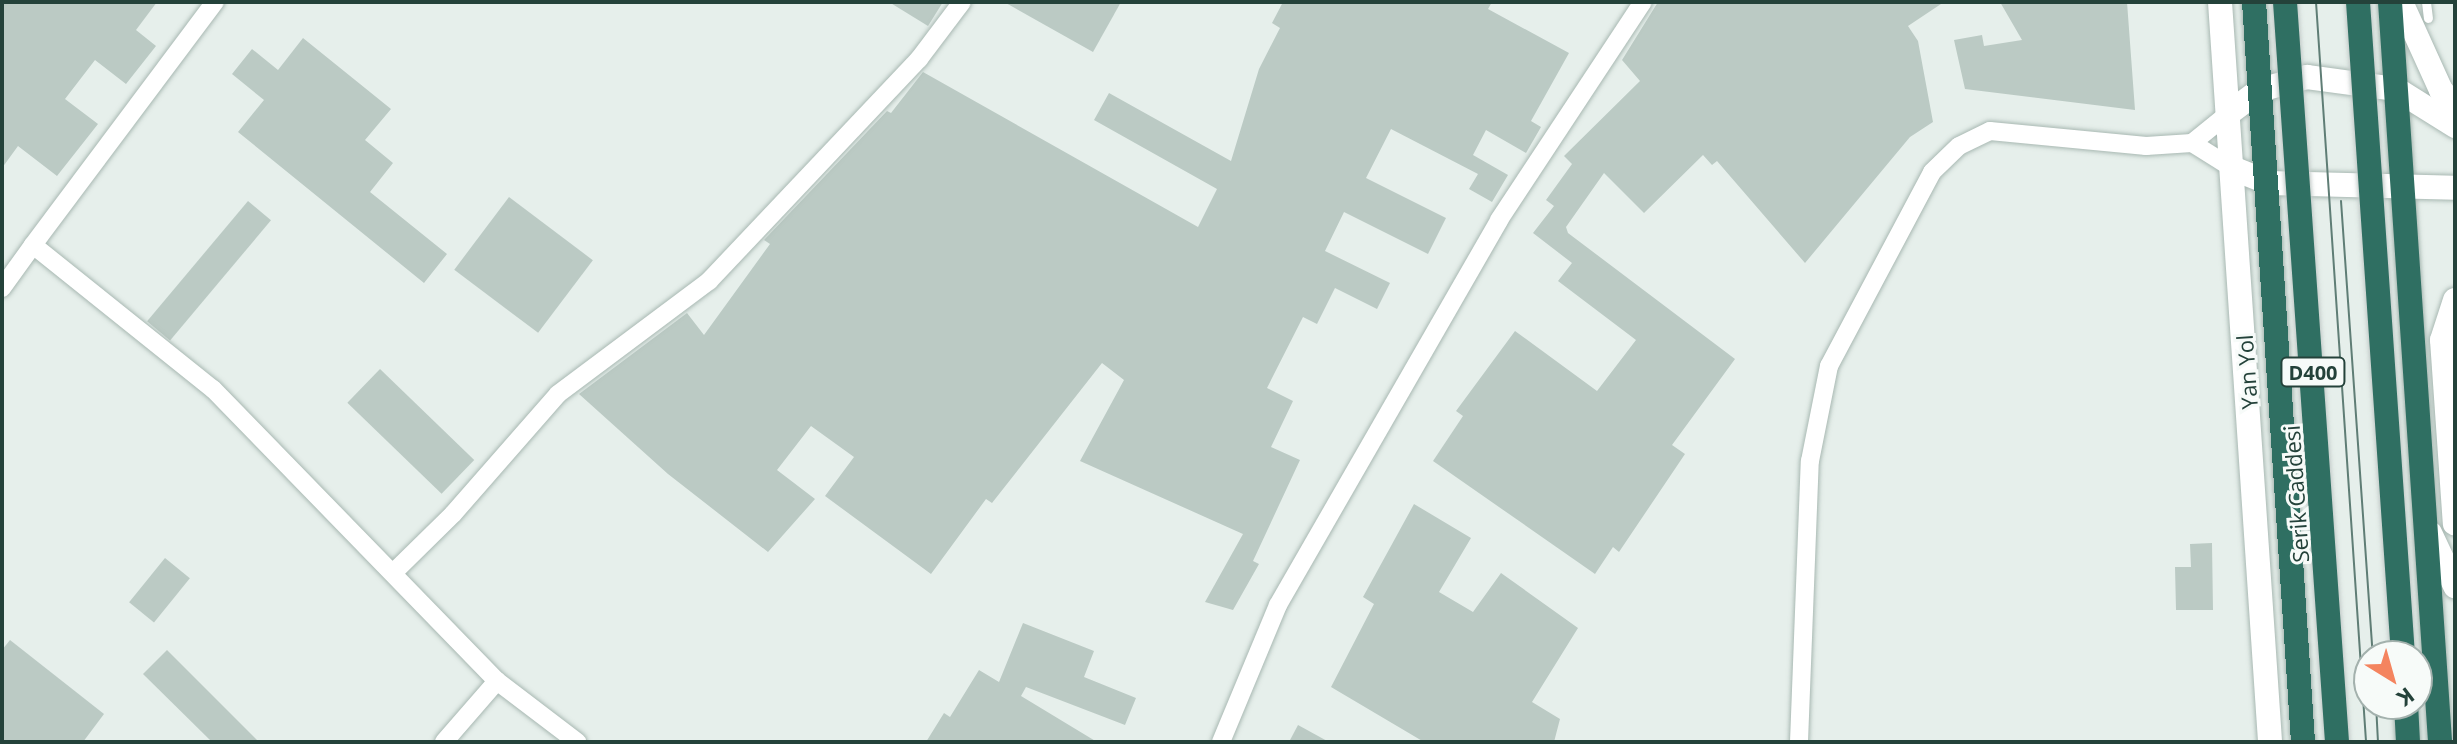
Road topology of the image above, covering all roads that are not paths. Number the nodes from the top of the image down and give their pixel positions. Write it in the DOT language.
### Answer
graph roads {
  1 [pos="215,2"];
  2 [pos="962,2"];
  3 [pos="2220,2"];
  4 [pos="2254,2"];
  5 [pos="2285,2"];
  6 [pos="2358,2"];
  7 [pos="2390,2"];
  8 [pos="2401,2"];
  9 [pos="2426,2"];
  10 [pos="1637,4"];
  11 [pos="2428,18"];
  12 [pos="2396,89"];
  13 [pos="2260,90"];
  14 [pos="2455,107"];
  15 [pos="2228,114"];
  16 [pos="2455,126"];
  17 [pos="2192,143"];
  18 [pos="2232,168"];
  19 [pos="2269,183"];
  20 [pos="2404,186"];
  21 [pos="2455,188"];
  22 [pos="33,245"];
  23 [pos="2,288"];
  24 [pos="2455,300"];
  25 [pos="2448,342"];
  26 [pos="2454,508"];
  27 [pos="2430,533"];
  28 [pos="393,573"];
  29 [pos="2455,586"];
  30 [pos="2402,640"];
  31 [pos="497,681"];
  32 [pos="2407,720"];
  33 [pos="444,742"];
  34 [pos="577,742"];
  35 [pos="1221,742"];
  36 [pos="1799,742"];
  37 [pos="2270,742"];
  38 [pos="2303,742"];
  39 [pos="2337,742"];
  40 [pos="2408,742"];
  41 [pos="2440,742"];
  1 -- 22 [label="street"];
  2 -- 28 [label="street"];
  3 -- 15 [label="street, Yan Yol"];
  4 -- 13 [label="highway"];
  5 -- 39 [label="highway, Serik Caddesi / D400, bridge"];
  6 -- 30 [label="highway, bridge"];
  7 -- 12 [label="highway"];
  8 -- 14 [label="street"];
  9 -- 11 [label="lane"];
  10 -- 35 [label="street"];
  12 -- 13 [label="street"];
  12 -- 16 [label="street"];
  12 -- 20 [label="highway"];
  13 -- 15 [label="street"];
  13 -- 19 [label="highway"];
  15 -- 17 [label="street"];
  15 -- 18 [label="street, Yan Yol"];
  17 -- 18 [label="street"];
  17 -- 36 [label="street"];
  18 -- 19 [label="street"];
  18 -- 37 [label="street, Yan Yol"];
  19 -- 20 [label="street"];
  19 -- 38 [label="highway"];
  20 -- 21 [label="street"];
  20 -- 27 [label="highway"];
  22 -- 23 [label="street"];
  22 -- 28 [label="street"];
  24 -- 25 [label="street"];
  25 -- 26 [label="street"];
  27 -- 29 [label="street"];
  27 -- 41 [label="highway"];
  28 -- 31 [label="street"];
  31 -- 33 [label="street"];
  31 -- 34 [label="street"];
  32 -- 40 [label="highway"];
}
